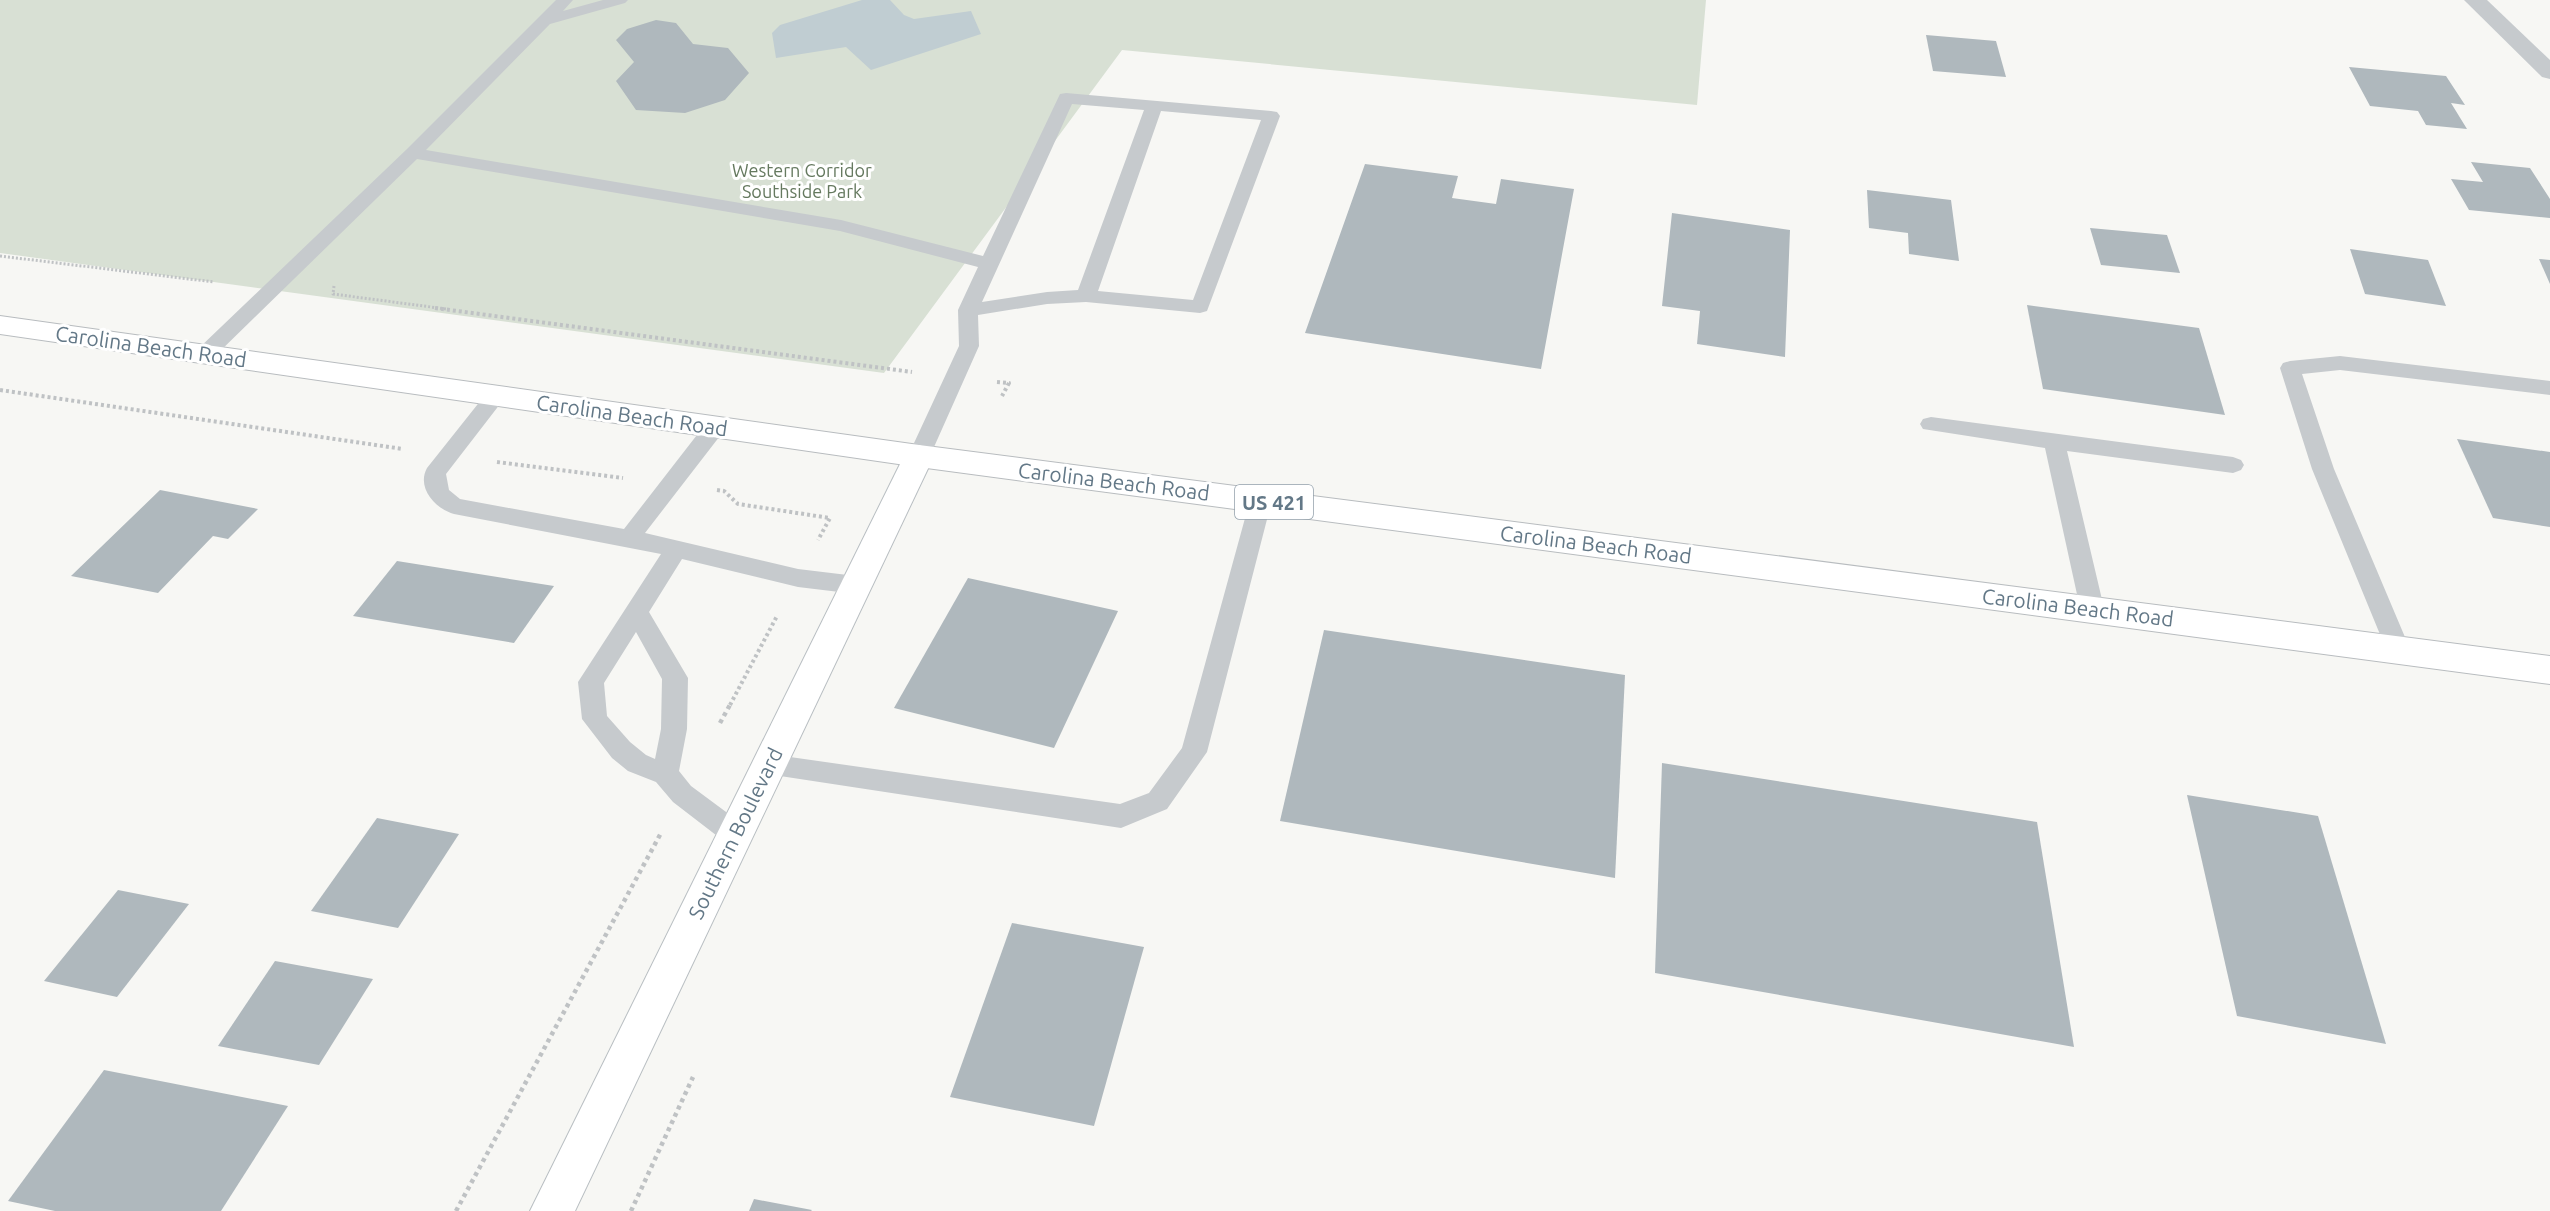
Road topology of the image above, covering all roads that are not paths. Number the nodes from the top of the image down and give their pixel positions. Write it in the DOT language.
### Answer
graph roads {
  1 [pos="565,0"];
  2 [pos="620,0"];
  3 [pos="2475,0"];
  4 [pos="544,20"];
  5 [pos="2550,72"];
  6 [pos="1154,106"];
  7 [pos="413,153"];
  8 [pos="990,264"];
  9 [pos="1086,296"];
  10 [pos="968,310"];
  11 [pos="0,325"];
  12 [pos="205,354"];
  13 [pos="2550,388"];
  14 [pos="496,395"];
  15 [pos="1931,424"];
  16 [pos="715,427"];
  17 [pos="2054,442"];
  18 [pos="919,456"];
  19 [pos="2234,465"];
  20 [pos="1261,500"];
  21 [pos="629,538"];
  22 [pos="676,549"];
  23 [pos="856,585"];
  24 [pos="2092,608"];
  25 [pos="636,611"];
  26 [pos="2398,649"];
  27 [pos="2550,670"];
  28 [pos="769,765"];
  29 [pos="665,774"];
  30 [pos="735,834"];
  31 [pos="552,1211"];
  1 -- 4 [label="lane"];
  2 -- 4 [label="lane"];
  3 -- 5 [label="street"];
  4 -- 7 [label="lane"];
  6 -- 8 [label="lane"];
  6 -- 9 [label="lane"];
  6 -- 9 [label="lane"];
  7 -- 8 [label="lane"];
  7 -- 12 [label="lane"];
  8 -- 10 [label="lane"];
  9 -- 10 [label="lane"];
  10 -- 18 [label="lane"];
  11 -- 12 [label="main road, Carolina Beach Road / US 421"];
  12 -- 14 [label="main road, Carolina Beach Road / US 421"];
  13 -- 26 [label="lane"];
  14 -- 16 [label="main road, Carolina Beach Road / US 421"];
  14 -- 21 [label="lane"];
  15 -- 17 [label="lane"];
  16 -- 18 [label="main road, Carolina Beach Road / US 421"];
  16 -- 21 [label="lane"];
  17 -- 19 [label="lane"];
  17 -- 24 [label="lane"];
  18 -- 20 [label="main road, Carolina Beach Road / US 421"];
  18 -- 23 [label="main road, Southern Boulevard"];
  20 -- 24 [label="main road, Carolina Beach Road / US 421"];
  20 -- 28 [label="lane"];
  21 -- 22 [label="lane"];
  22 -- 23 [label="lane"];
  22 -- 25 [label="lane"];
  23 -- 28 [label="main road, Southern Boulevard"];
  24 -- 26 [label="main road, Carolina Beach Road / US 421"];
  25 -- 29 [label="lane"];
  25 -- 29 [label="lane"];
  26 -- 27 [label="main road, Carolina Beach Road / US 421"];
  28 -- 30 [label="main road, Southern Boulevard"];
  29 -- 30 [label="lane"];
  30 -- 31 [label="main road, Southern Boulevard"];
}
